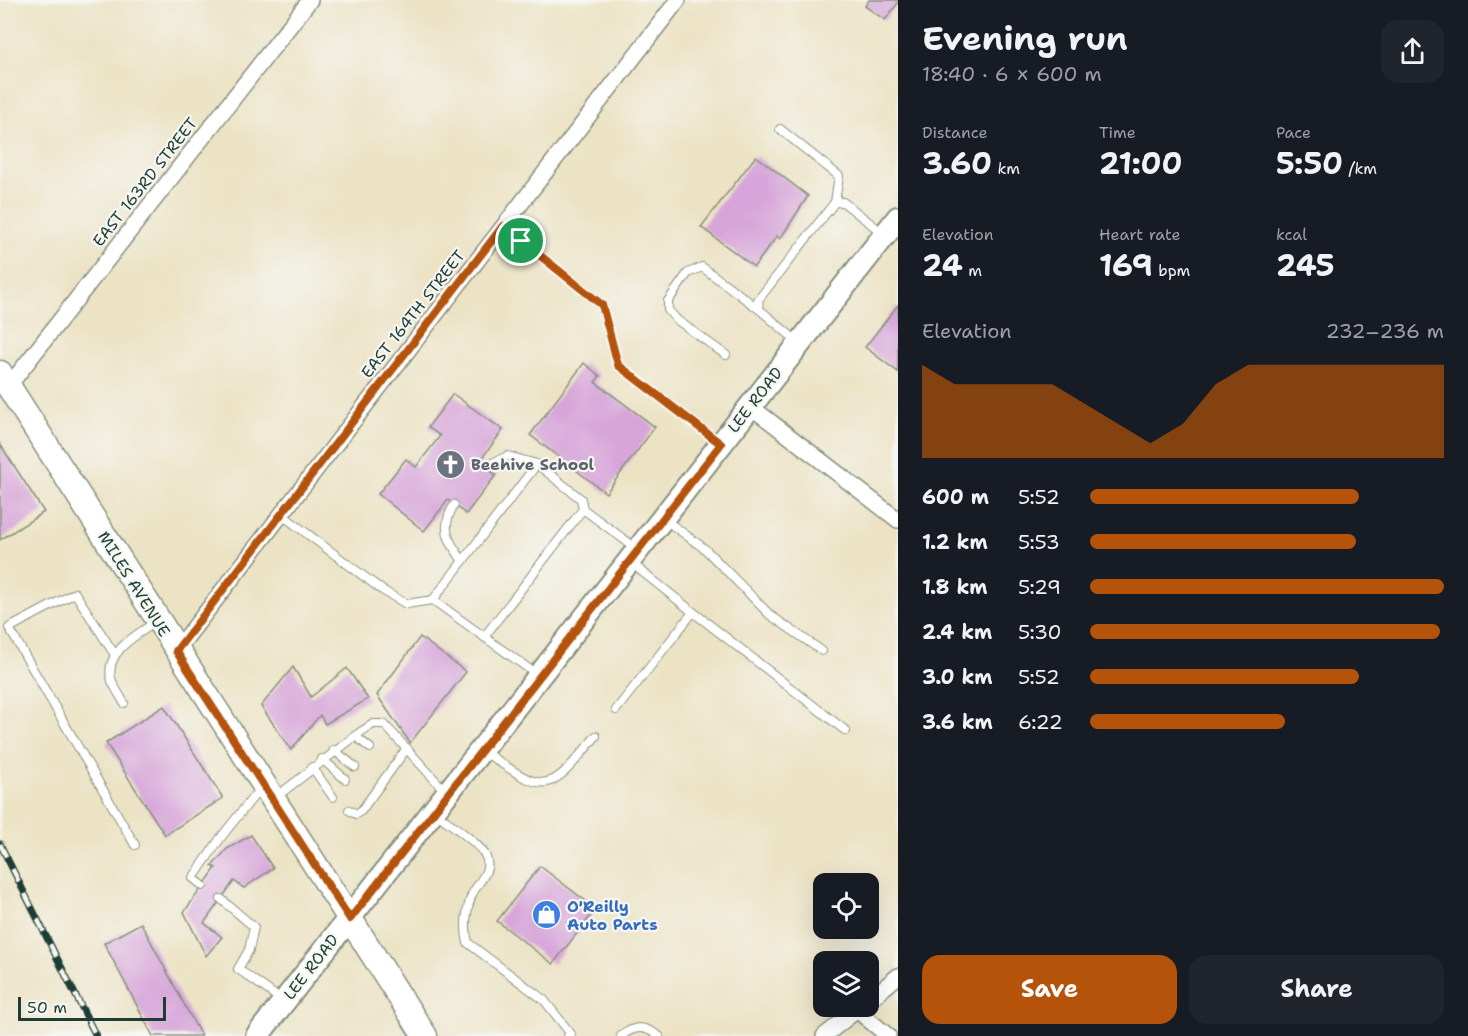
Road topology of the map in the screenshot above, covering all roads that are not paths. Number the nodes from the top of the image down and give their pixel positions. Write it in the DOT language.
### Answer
graph roads {
  1 [pos="310,0"];
  2 [pos="678,0"];
  3 [pos="780,129"];
  4 [pos="835,202"];
  5 [pos="503,226"];
  6 [pos="892,226"];
  7 [pos="759,309"];
  8 [pos="800,344"];
  9 [pos="726,355"];
  10 [pos="4,380"];
  11 [pos="750,406"];
  12 [pos="721,444"];
  13 [pos="537,464"];
  14 [pos="485,466"];
  15 [pos="454,505"];
  16 [pos="583,509"];
  17 [pos="281,514"];
  18 [pos="663,518"];
  19 [pos="898,520"];
  20 [pos="634,555"];
  21 [pos="463,561"];
  22 [pos="433,600"];
  23 [pos="693,612"];
  24 [pos="158,622"];
  25 [pos="484,637"];
  26 [pos="176,651"];
  27 [pos="822,651"];
  28 [pos="115,655"];
  29 [pos="539,677"];
  30 [pos="124,703"];
  31 [pos="616,710"];
  32 [pos="846,731"];
  33 [pos="355,736"];
  34 [pos="596,736"];
  35 [pos="370,748"];
  36 [pos="407,748"];
  37 [pos="334,750"];
  38 [pos="482,750"];
  39 [pos="322,759"];
  40 [pos="312,767"];
  41 [pos="355,767"];
  42 [pos="345,779"];
  43 [pos="268,792"];
  44 [pos="333,797"];
  45 [pos="441,802"];
  46 [pos="350,810"];
  47 [pos="135,845"];
  48 [pos="203,885"];
  49 [pos="221,899"];
  50 [pos="350,919"];
  51 [pos="898,976"];
  52 [pos="879,992"];
  53 [pos="284,1002"];
  54 [pos="848,1017"];
  55 [pos="872,1017"];
  56 [pos="568,1034"];
  57 [pos="257,1036"];
  58 [pos="425,1036"];
  59 [pos="579,1036"];
  60 [pos="621,1036"];
  61 [pos="659,1036"];
  62 [pos="824,1036"];
  63 [pos="888,1036"];
  1 -- 10 [label="street, EAST 163RD STREET"];
  2 -- 5 [label="street, EAST 164TH STREET"];
  3 -- 4 [label="lane"];
  4 -- 6 [label="lane"];
  4 -- 7 [label="lane"];
  5 -- 12 [label="lane"];
  5 -- 17 [label="street, EAST 164TH STREET"];
  6 -- 8 [label="main road, LEE ROAD"];
  7 -- 8 [label="lane"];
  7 -- 9 [label="lane"];
  8 -- 11 [label="main road, LEE ROAD"];
  10 -- 24 [label="main road, MILES AVENUE"];
  11 -- 12 [label="main road, LEE ROAD"];
  11 -- 19 [label="street"];
  12 -- 18 [label="main road, LEE ROAD"];
  13 -- 14 [label="lane"];
  13 -- 16 [label="lane"];
  13 -- 21 [label="lane"];
  15 -- 21 [label="lane"];
  16 -- 20 [label="lane"];
  16 -- 25 [label="lane"];
  17 -- 22 [label="lane"];
  17 -- 26 [label="street, EAST 164TH STREET"];
  18 -- 20 [label="main road, LEE ROAD"];
  18 -- 27 [label="lane"];
  20 -- 23 [label="lane"];
  20 -- 29 [label="main road, LEE ROAD"];
  21 -- 22 [label="lane"];
  22 -- 25 [label="lane"];
  23 -- 31 [label="lane"];
  23 -- 32 [label="lane"];
  24 -- 26 [label="main road, MILES AVENUE"];
  24 -- 28 [label="lane"];
  25 -- 29 [label="lane"];
  26 -- 43 [label="main road, MILES AVENUE"];
  28 -- 30 [label="lane"];
  28 -- 47 [label="lane"];
  29 -- 38 [label="main road, LEE ROAD"];
  33 -- 35 [label="lane"];
  33 -- 36 [label="lane"];
  33 -- 37 [label="lane"];
  34 -- 38 [label="lane"];
  36 -- 45 [label="lane"];
  36 -- 46 [label="lane"];
  37 -- 39 [label="lane"];
  37 -- 41 [label="lane"];
  38 -- 45 [label="main road, LEE ROAD"];
  39 -- 40 [label="lane"];
  39 -- 42 [label="lane"];
  40 -- 43 [label="lane"];
  40 -- 44 [label="lane"];
  43 -- 48 [label="lane"];
  43 -- 50 [label="main road, MILES AVENUE"];
  45 -- 50 [label="main road, LEE ROAD"];
  45 -- 56 [label="lane"];
  49 -- 53 [label="lane"];
  50 -- 53 [label="main road, LEE ROAD"];
  50 -- 58 [label="main road, MILES AVENUE"];
  51 -- 52 [label="street"];
  53 -- 57 [label="main road, LEE ROAD"];
  54 -- 62 [label="street"];
  55 -- 63 [label="street"];
  56 -- 59 [label="lane"];
  60 -- 61 [label="lane"];
}
